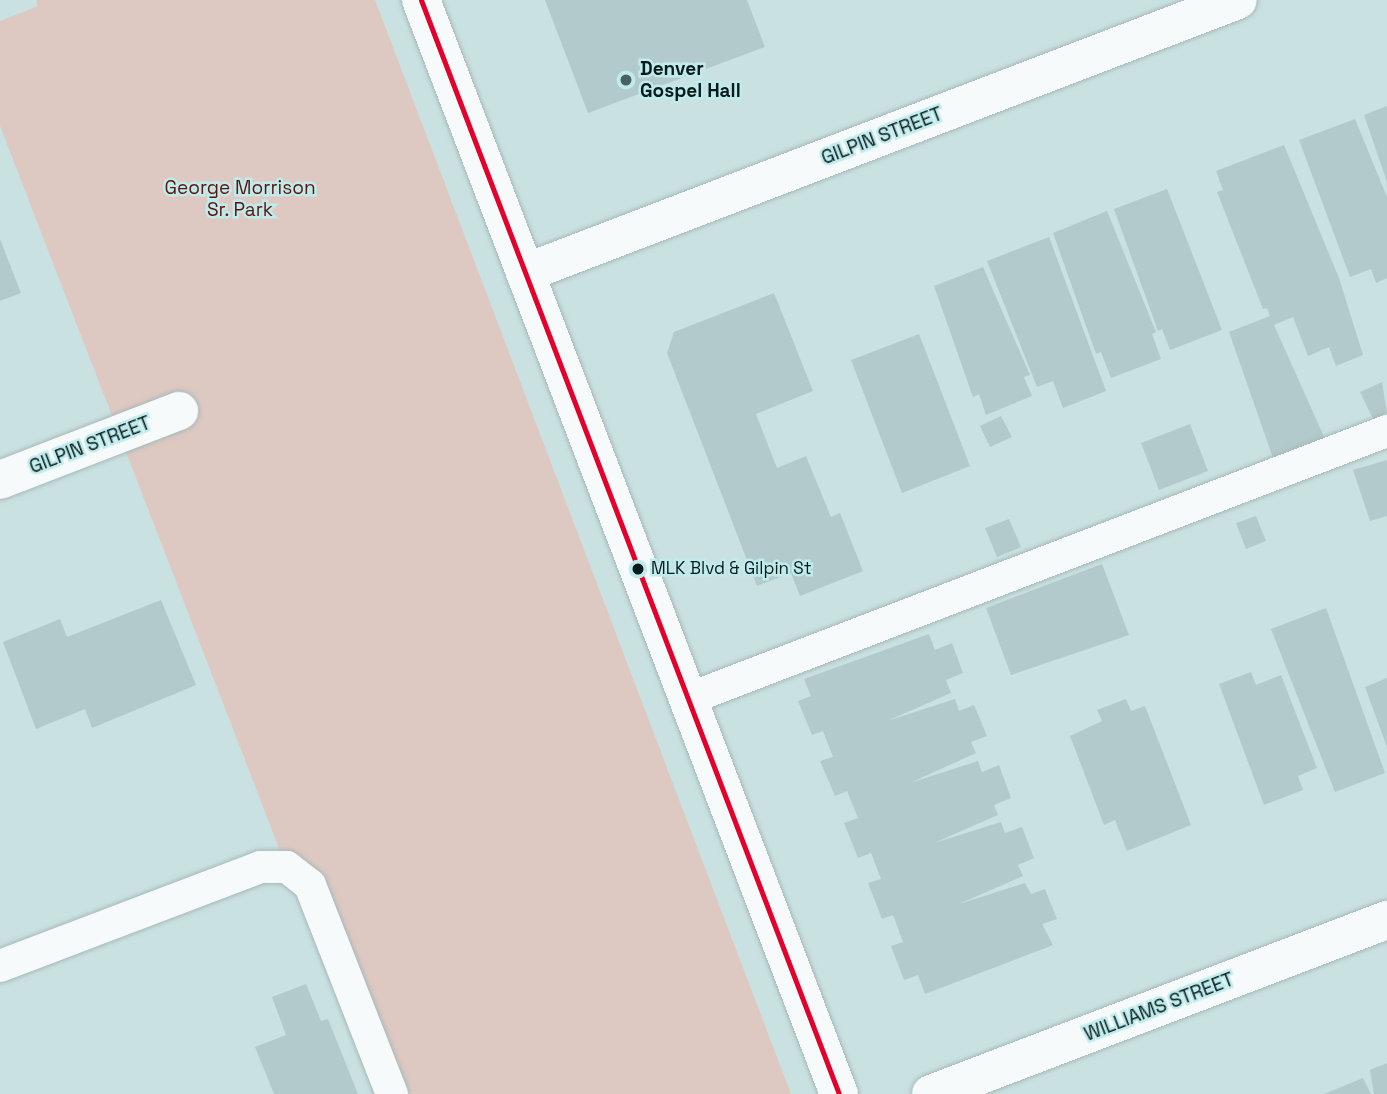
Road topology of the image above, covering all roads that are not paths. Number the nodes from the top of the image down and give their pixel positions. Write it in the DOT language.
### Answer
graph roads {
  1 [pos="421,0"];
  2 [pos="1238,0"];
  3 [pos="525,273"];
  4 [pos="179,411"];
  5 [pos="1387,431"];
  6 [pos="0,480"];
  7 [pos="688,699"];
  8 [pos="1387,920"];
  9 [pos="0,966"];
  10 [pos="393,1094"];
  11 [pos="839,1094"];
  12 [pos="931,1094"];
  1 -- 3 [label="street"];
  2 -- 3 [label="street, GILPIN STREET"];
  3 -- 7 [label="street"];
  4 -- 6 [label="street, GILPIN STREET"];
  5 -- 7 [label="lane"];
  7 -- 11 [label="street"];
  8 -- 12 [label="street, WILLIAMS STREET"];
  9 -- 10 [label="lane"];
}
